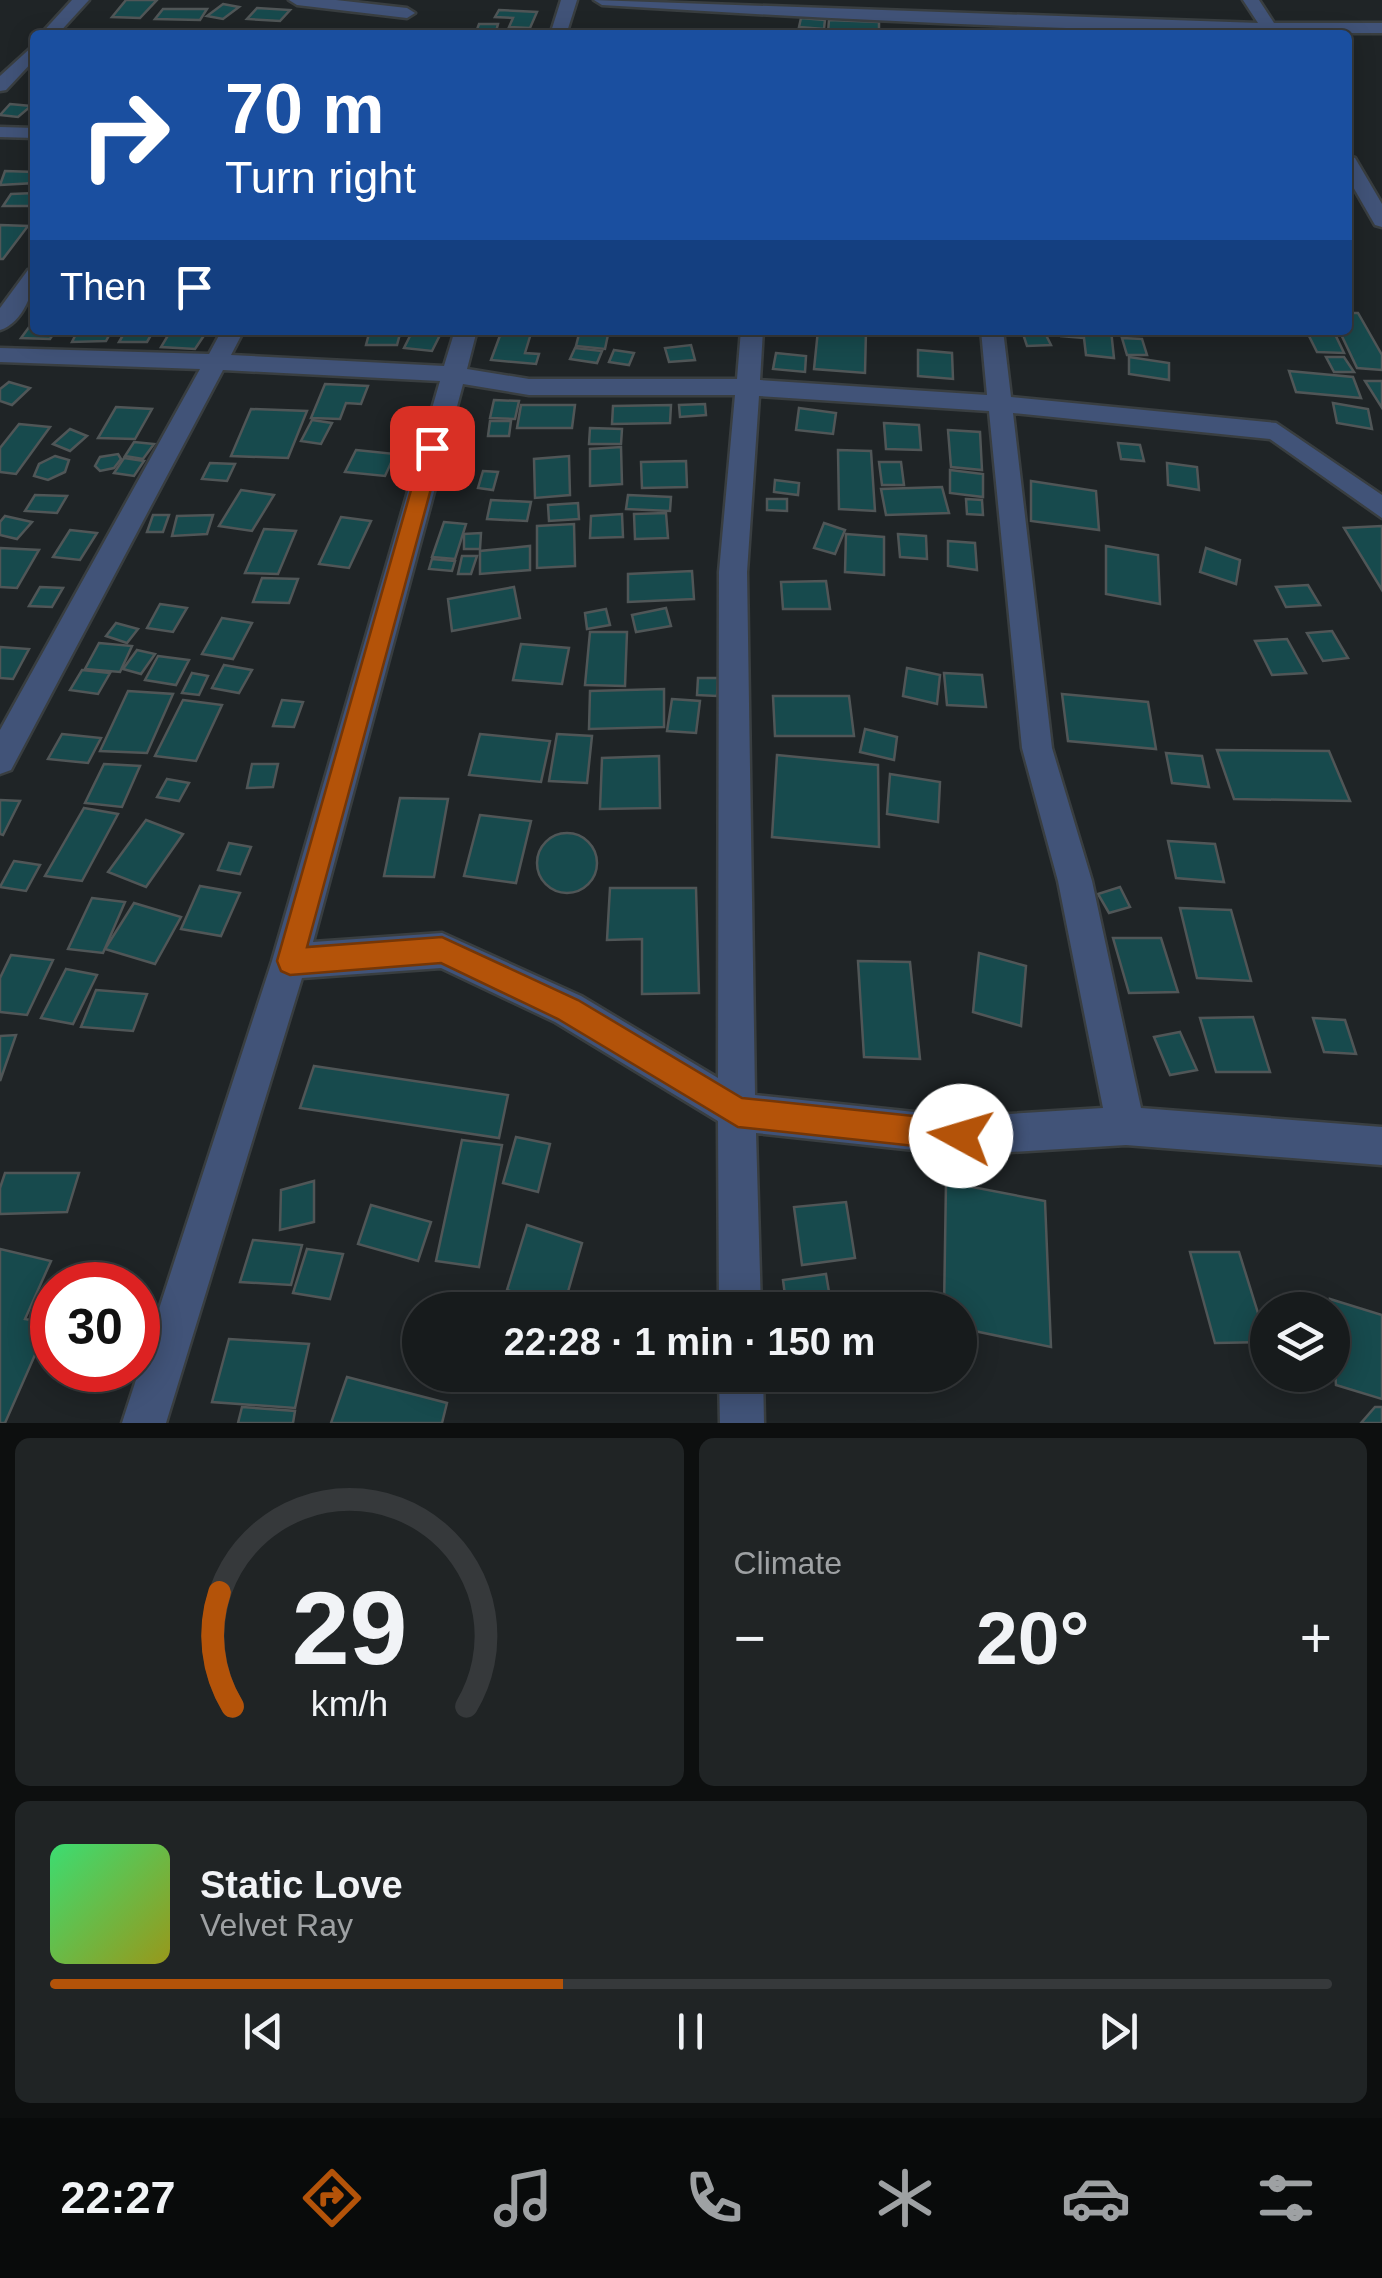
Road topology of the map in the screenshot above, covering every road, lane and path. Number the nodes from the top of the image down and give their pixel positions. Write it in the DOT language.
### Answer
graph roads {
  1 [pos="81,0"];
  2 [pos="297,0"];
  3 [pos="568,0"];
  4 [pos="602,0"];
  5 [pos="1251,0"];
  6 [pos="409,7"];
  7 [pos="775,11"];
  8 [pos="945,26"];
  9 [pos="1382,28"];
  10 [pos="53,30"];
  11 [pos="559,30"];
  12 [pos="1163,30"];
  13 [pos="1271,30"];
  14 [pos="1327,30"];
  15 [pos="30,53"];
  16 [pos="0,86"];
  17 [pos="0,132"];
  18 [pos="30,133"];
  19 [pos="1364,189"];
  20 [pos="1382,221"];
  21 [pos="30,283"];
  22 [pos="0,324"];
  23 [pos="230,335"];
  24 [pos="465,335"];
  25 [pos="752,335"];
  26 [pos="993,335"];
  27 [pos="0,356"];
  28 [pos="216,361"];
  29 [pos="453,374"];
  30 [pos="748,387"];
  31 [pos="1001,404"];
  32 [pos="1382,508"];
  33 [pos="0,760"];
  34 [pos="290,961"];
  35 [pos="738,1112"];
  36 [pos="1126,1126"];
  37 [pos="1382,1146"];
  38 [pos="740,1292"];
  39 [pos="741,1392"];
  40 [pos="144,1423"];
  41 [pos="742,1423"];
  1 -- 10 [label="street"];
  2 -- 6 [label="street"];
  3 -- 11 [label="street"];
  4 -- 7 [label="street"];
  5 -- 13 [label="street"];
  7 -- 8 [label="street"];
  8 -- 12 [label="street"];
  9 -- 14 [label="street"];
  15 -- 16 [label="street"];
  17 -- 18 [label="street"];
  19 -- 20 [label="street"];
  21 -- 22 [label="street"];
  23 -- 28 [label="street"];
  24 -- 29 [label="street"];
  25 -- 30 [label="street"];
  26 -- 31 [label="street"];
  27 -- 28 [label="street"];
  28 -- 29 [label="street"];
  28 -- 33 [label="street"];
  29 -- 30 [label="street"];
  29 -- 34 [label="street"];
  30 -- 31 [label="street"];
  30 -- 35 [label="street"];
  31 -- 32 [label="street"];
  31 -- 36 [label="street"];
  34 -- 35 [label="street"];
  34 -- 40 [label="street"];
  35 -- 36 [label="street"];
  35 -- 38 [label="street"];
  36 -- 37 [label="street"];
  39 -- 41 [label="street"];
}
